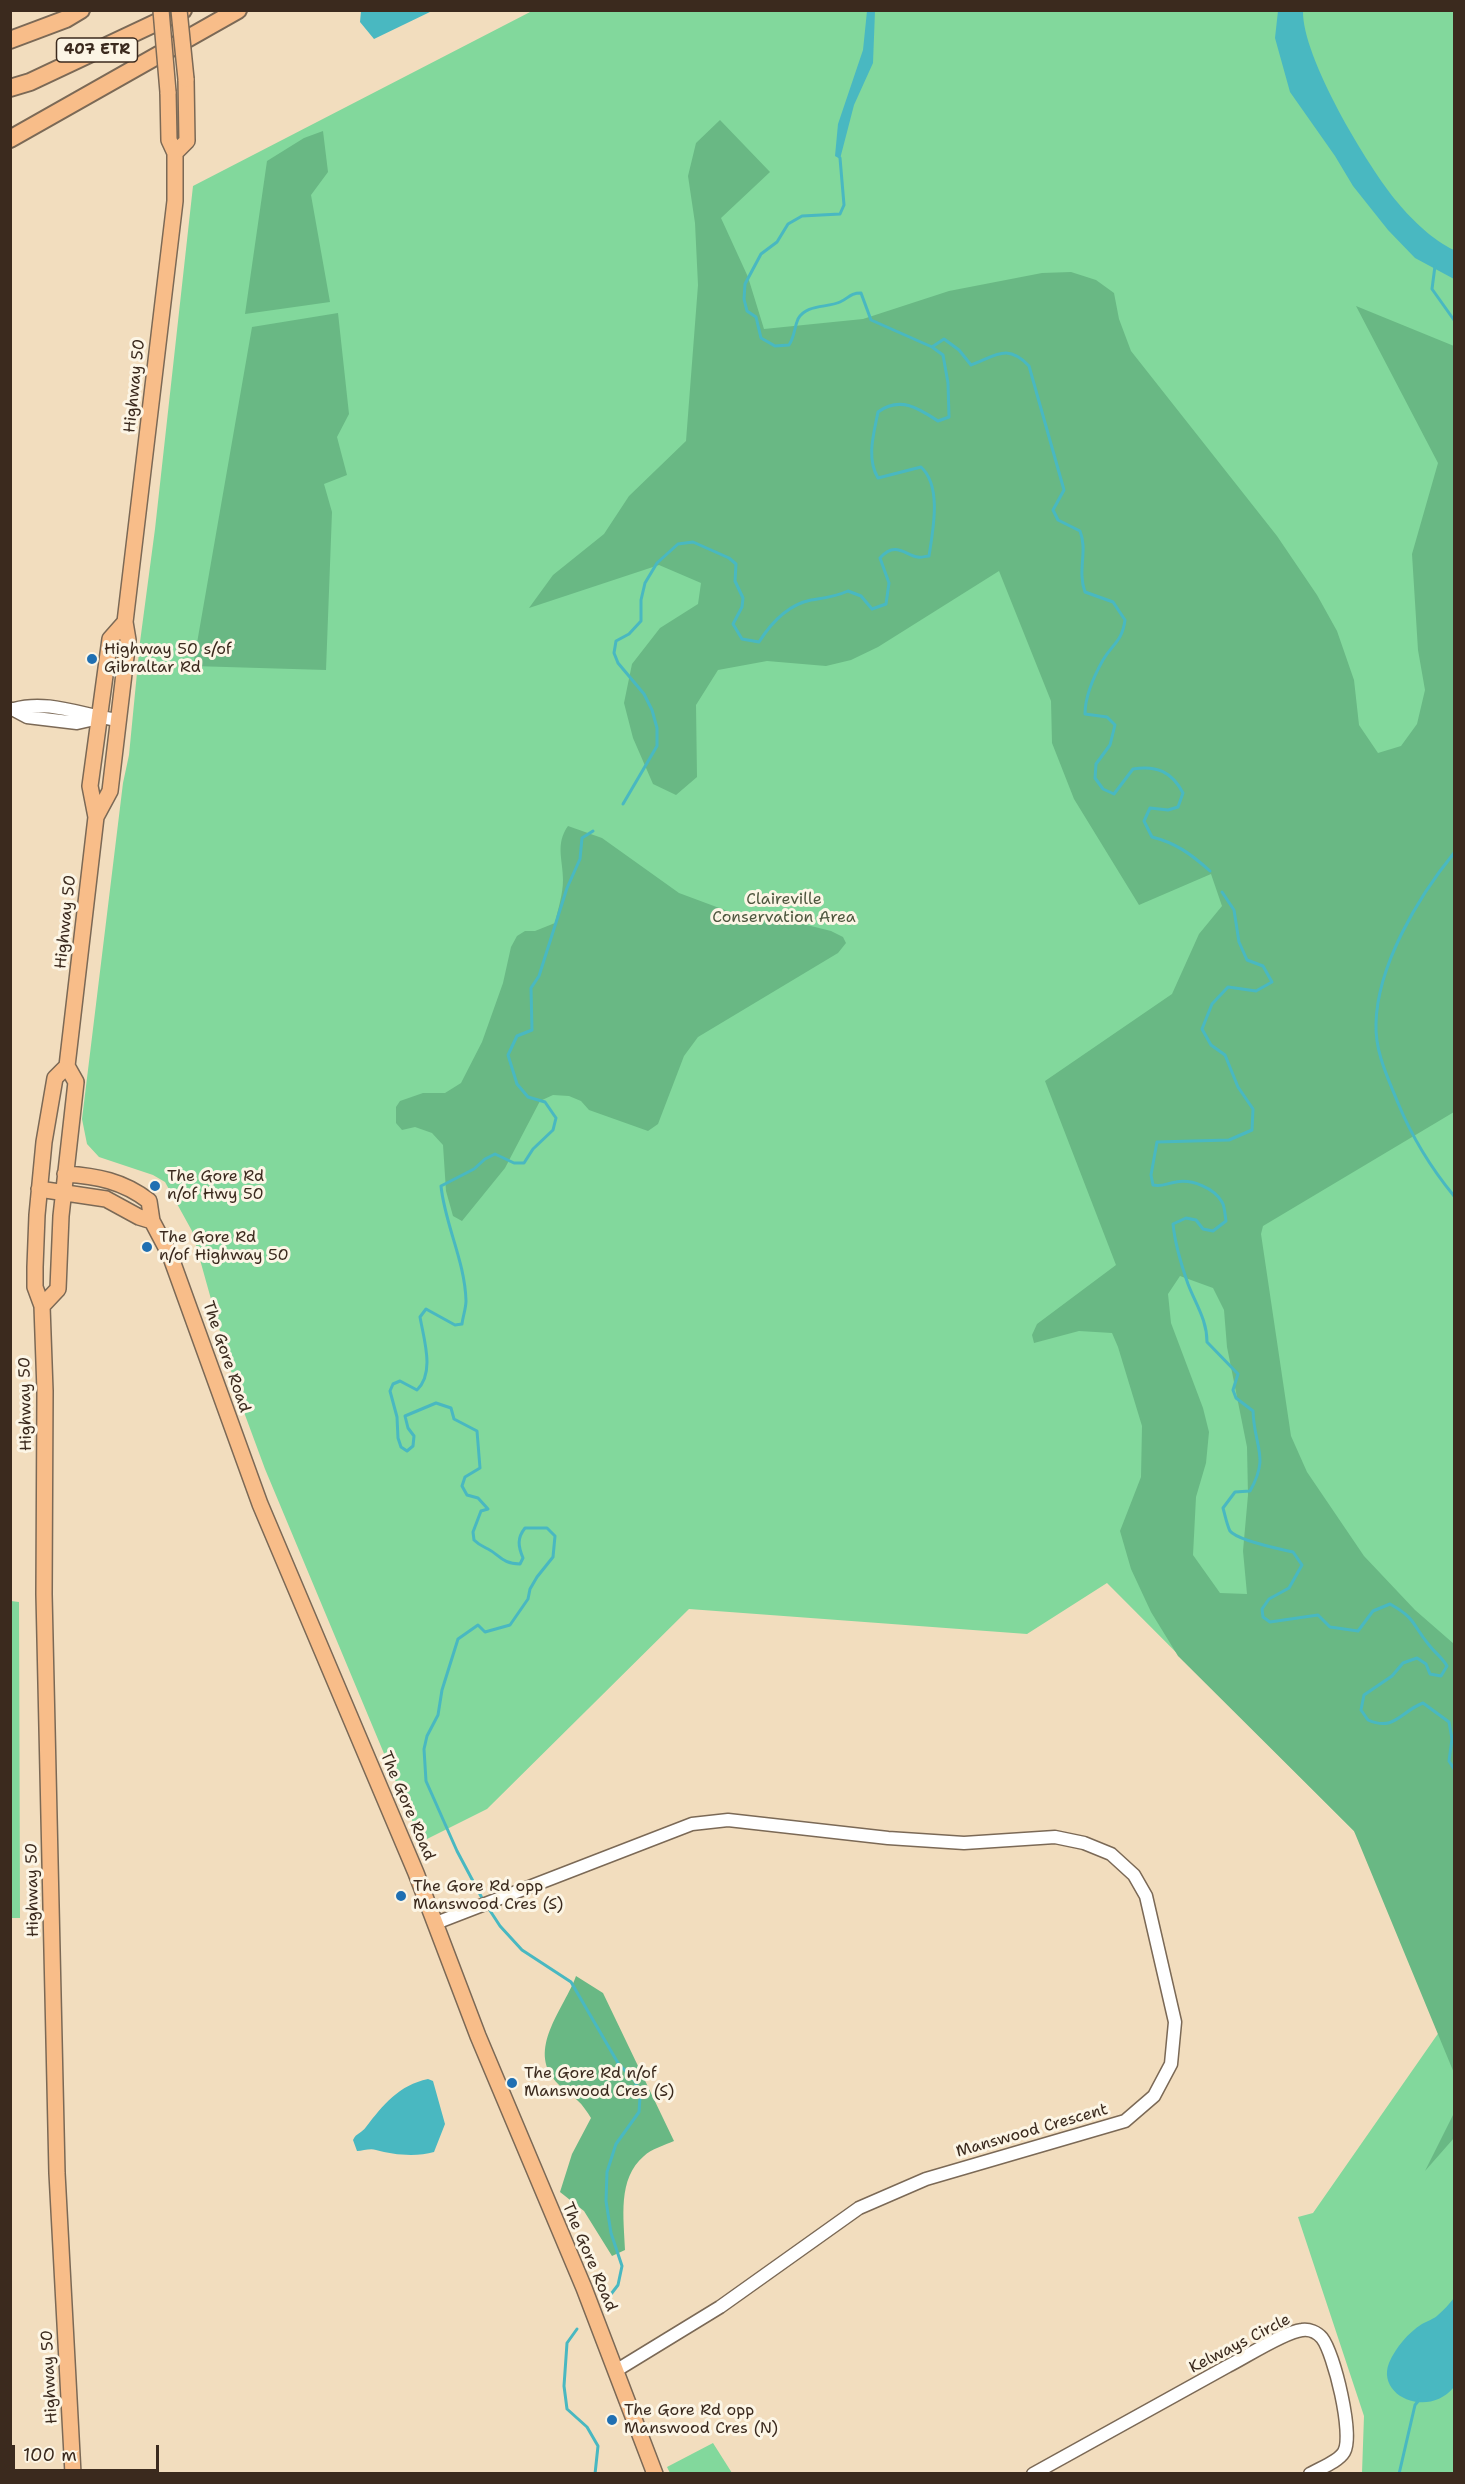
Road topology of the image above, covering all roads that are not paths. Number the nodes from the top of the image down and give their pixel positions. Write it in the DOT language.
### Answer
graph roads {
  1 [pos="81,10"];
  2 [pos="161,10"];
  3 [pos="181,10"];
  4 [pos="238,10"];
  5 [pos="10,40"];
  6 [pos="10,88"];
  7 [pos="10,139"];
  8 [pos="175,153"];
  9 [pos="125,622"];
  10 [pos="12,709"];
  11 [pos="99,718"];
  12 [pos="118,720"];
  13 [pos="96,817"];
  14 [pos="67,1066"];
  15 [pos="65,1174"];
  16 [pos="39,1189"];
  17 [pos="63,1192"];
  18 [pos="152,1221"];
  19 [pos="42,1306"];
  20 [pos="436,1923"];
  21 [pos="617,2370"];
  22 [pos="73,2474"];
  23 [pos="655,2474"];
  24 [pos="1033,2474"];
  25 [pos="1310,2474"];
  1 -- 5 [label="highway, 407 ETR"];
  2 -- 8 [label="main road, Highway 50, bridge"];
  3 -- 6 [label="highway, 407 ETR"];
  3 -- 8 [label="main road, Highway 50, bridge"];
  4 -- 7 [label="highway"];
  8 -- 9 [label="main road, Highway 50"];
  9 -- 11 [label="main road, Highway 50"];
  9 -- 12 [label="main road, Highway 50"];
  10 -- 11 [label="street"];
  11 -- 12 [label="street"];
  11 -- 13 [label="main road, Highway 50"];
  12 -- 13 [label="main road, Highway 50"];
  13 -- 14 [label="main road, Highway 50"];
  14 -- 15 [label="main road, Highway 50"];
  14 -- 16 [label="main road, Highway 50"];
  15 -- 17 [label="main road, Highway 50"];
  15 -- 18 [label="main road, The Gore Road"];
  16 -- 17 [label="main road"];
  16 -- 19 [label="main road, Highway 50"];
  17 -- 18 [label="main road"];
  17 -- 19 [label="main road, Highway 50"];
  18 -- 20 [label="main road, The Gore Road"];
  19 -- 22 [label="main road, Highway 50"];
  20 -- 21 [label="main road, The Gore Road"];
  20 -- 21 [label="street, Manswood Crescent"];
  21 -- 23 [label="main road, The Gore Road"];
  24 -- 25 [label="street, Kelways Circle"];
}
